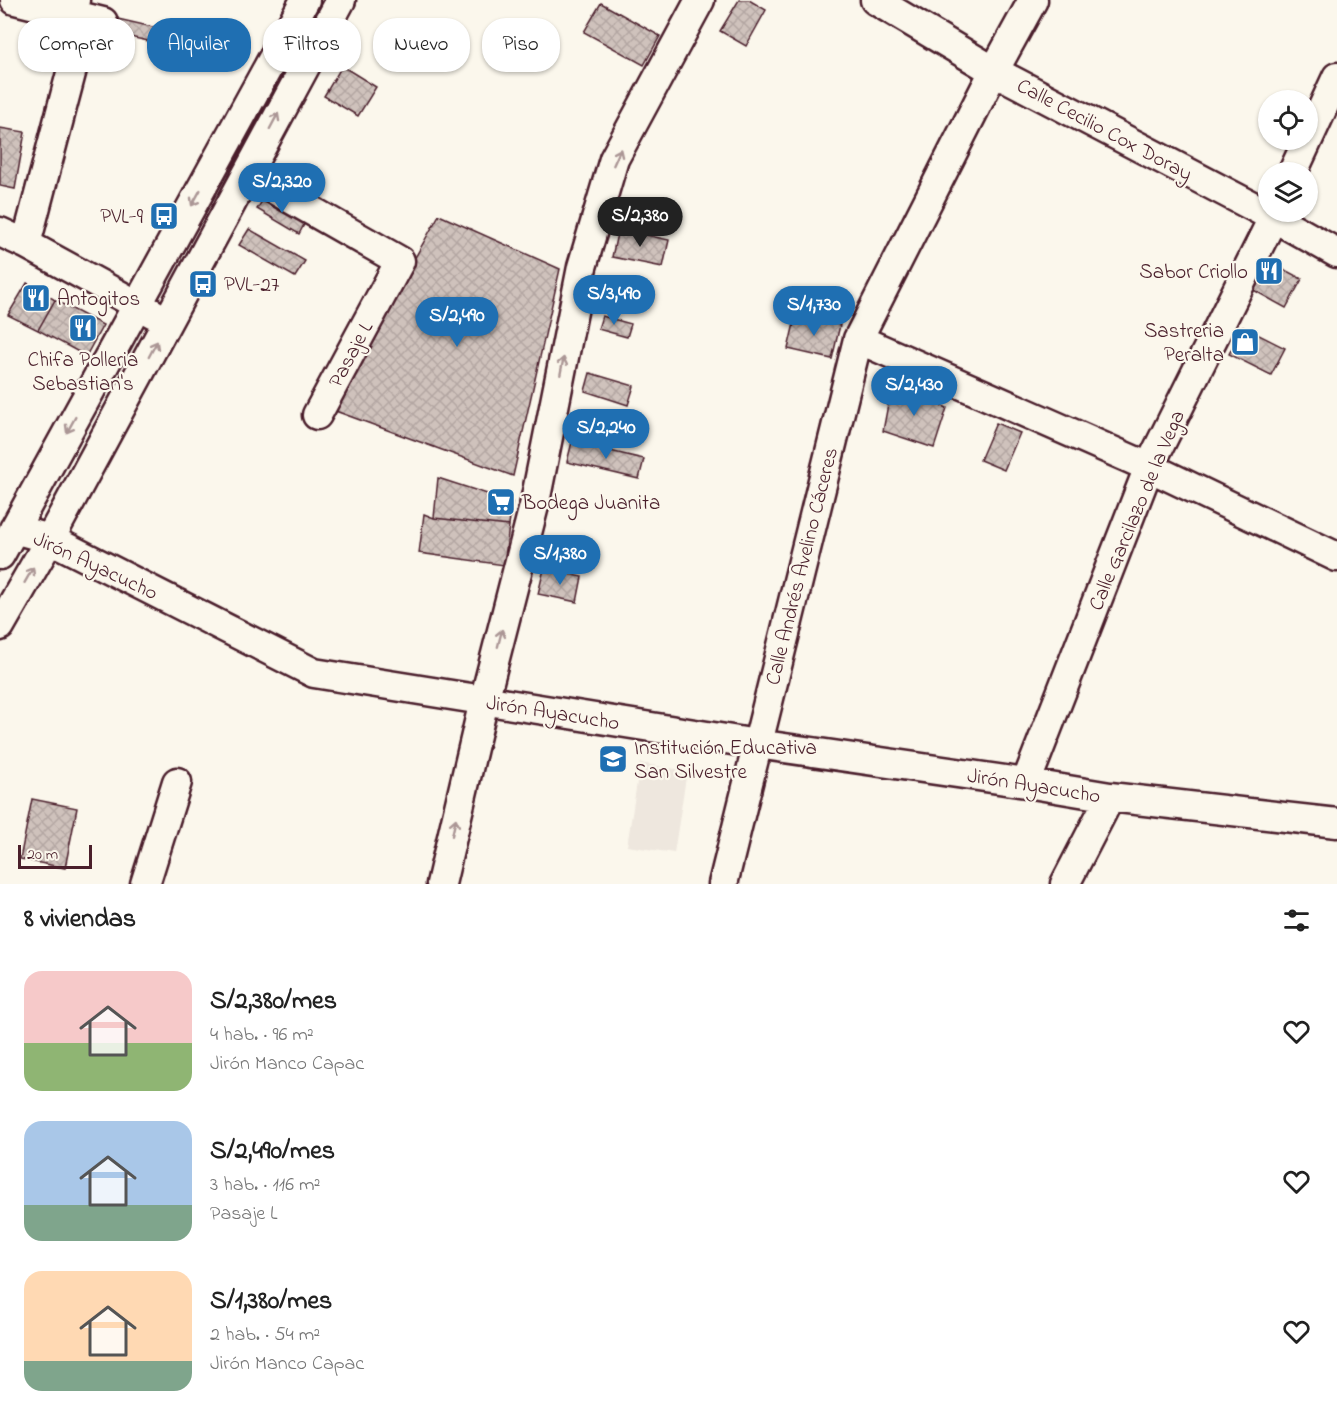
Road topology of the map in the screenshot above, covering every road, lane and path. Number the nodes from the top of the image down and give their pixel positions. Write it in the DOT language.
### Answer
graph roads {
  1 [pos="15,0"];
  2 [pos="305,0"];
  3 [pos="341,0"];
  4 [pos="700,0"];
  5 [pos="875,0"];
  6 [pos="1033,0"];
  7 [pos="107,11"];
  8 [pos="76,18"];
  9 [pos="295,18"];
  10 [pos="994,71"];
  11 [pos="64,72"];
  12 [pos="265,72"];
  13 [pos="282,72"];
  14 [pos="1337,77"];
  15 [pos="296,79"];
  16 [pos="1298,162"];
  17 [pos="247,174"];
  18 [pos="1258,206"];
  19 [pos="1270,222"];
  20 [pos="1287,222"];
  21 [pos="0,232"];
  22 [pos="26,244"];
  23 [pos="1337,254"];
  24 [pos="137,305"];
  25 [pos="168,321"];
  26 [pos="858,339"];
  27 [pos="317,415"];
  28 [pos="1149,467"];
  29 [pos="14,528"];
  30 [pos="50,539"];
  31 [pos="0,555"];
  32 [pos="1337,557"];
  33 [pos="0,625"];
  34 [pos="484,700"];
  35 [pos="757,744"];
  36 [pos="177,782"];
  37 [pos="1026,783"];
  38 [pos="1110,797"];
  39 [pos="1337,823"];
  40 [pos="145,884"];
  41 [pos="441,884"];
  42 [pos="723,884"];
  43 [pos="1065,884"];
  1 -- 8 [label="street"];
  2 -- 9 [label="street"];
  3 -- 15 [label="street"];
  34 -- 4 [label="street, one-way"];
  5 -- 10 [label="street, Calle Cecilio Cox Doray"];
  6 -- 10 [label="street, Calle Andrés Avelino Cáceres"];
  7 -- 8 [label="street"];
  10 -- 18 [label="street, Calle Cecilio Cox Doray"];
  10 -- 26 [label="street, Calle Andrés Avelino Cáceres"];
  11 -- 22 [label="street"];
  12 -- 24 [label="street, one-way"];
  13 -- 15 [label="street"];
  14 -- 16 [label="street"];
  17 -- 15 [label="street, one-way"];
  17 -- 25 [label="street"];
  17 -- 27 [label="street, Pasaje L"];
  19 -- 28 [label="street, Calle Garcilazo de la Vega"];
  20 -- 23 [label="street, Calle Cecilio Cox Doray"];
  21 -- 22 [label="street"];
  22 -- 24 [label="street"];
  24 -- 25 [label="street"];
  24 -- 29 [label="street, one-way"];
  30 -- 25 [label="street, one-way"];
  26 -- 28 [label="street"];
  26 -- 35 [label="street, Calle Andrés Avelino Cáceres"];
  28 -- 32 [label="street"];
  28 -- 37 [label="street, Calle Garcilazo de la Vega"];
  29 -- 30 [label="street, Jirón Ayacucho"];
  29 -- 31 [label="street"];
  33 -- 30 [label="street, one-way"];
  30 -- 34 [label="street, Jirón Ayacucho"];
  34 -- 35 [label="street, Jirón Ayacucho"];
  41 -- 34 [label="street, one-way"];
  35 -- 37 [label="street, Jirón Ayacucho"];
  35 -- 42 [label="street, Calle Andrés Avelino Cáceres"];
  36 -- 40 [label="street"];
  37 -- 38 [label="street, Jirón Ayacucho"];
  38 -- 39 [label="street, Jirón Ayacucho"];
  38 -- 43 [label="street"];
}
